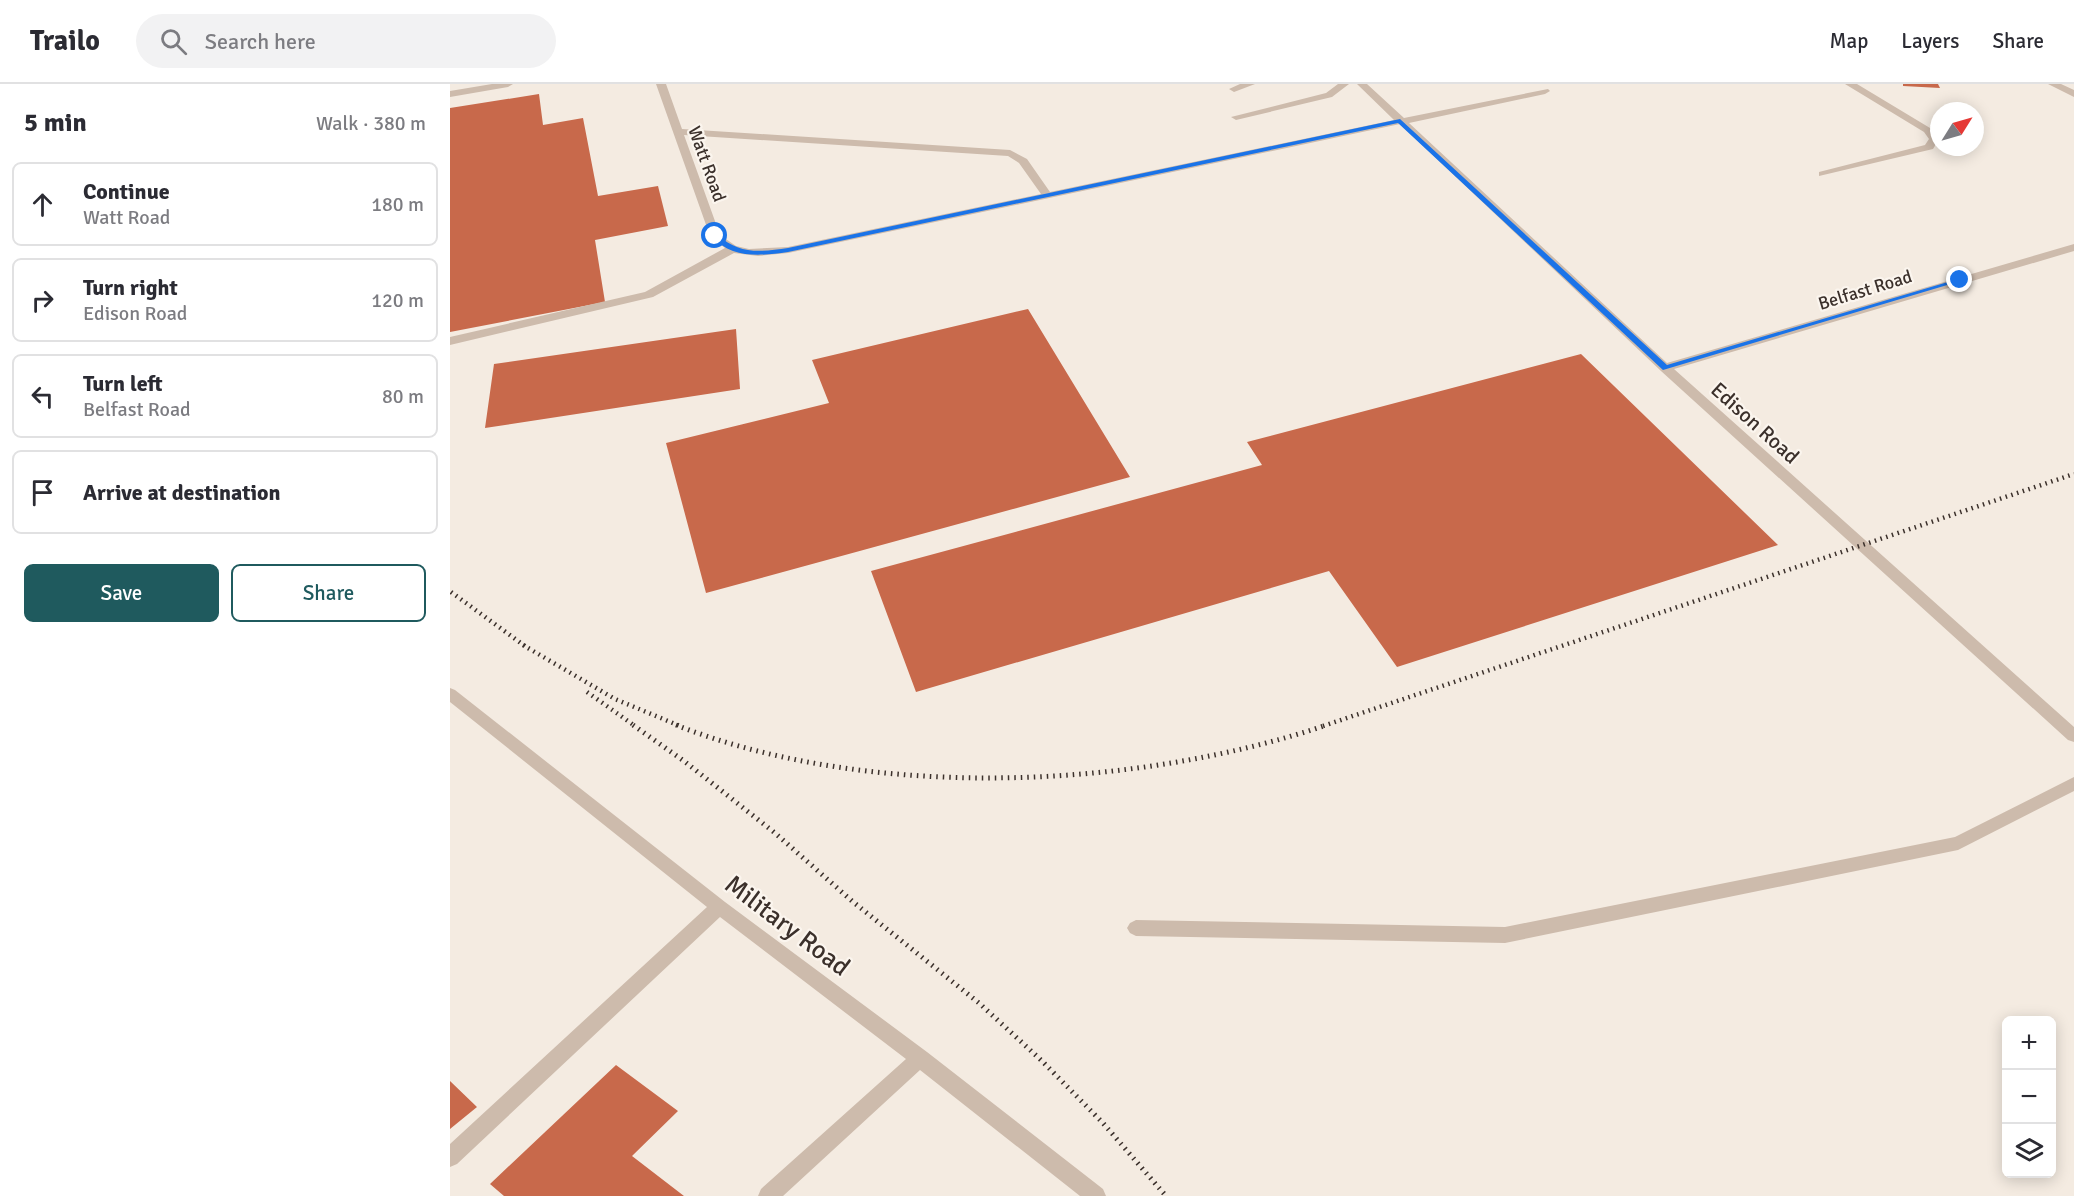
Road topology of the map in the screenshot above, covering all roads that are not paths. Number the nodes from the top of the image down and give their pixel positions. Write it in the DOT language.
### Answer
graph roads {
  1 [pos="508,84"];
  2 [pos="661,84"];
  3 [pos="1251,84"];
  4 [pos="1316,84"];
  5 [pos="1344,84"];
  6 [pos="1362,84"];
  7 [pos="1850,84"];
  8 [pos="2053,84"];
  9 [pos="1234,89"];
  10 [pos="1545,91"];
  11 [pos="450,94"];
  12 [pos="1329,94"];
  13 [pos="2074,94"];
  14 [pos="1236,117"];
  15 [pos="1400,121"];
  16 [pos="678,132"];
  17 [pos="1823,174"];
  18 [pos="1047,195"];
  19 [pos="2074,247"];
  20 [pos="732,249"];
  21 [pos="450,341"];
  22 [pos="1665,368"];
  23 [pos="450,694"];
  24 [pos="2074,736"];
  25 [pos="2074,783"];
  26 [pos="719,907"];
  27 [pos="1136,928"];
  28 [pos="920,1058"];
  29 [pos="450,1157"];
  30 [pos="768,1196"];
  31 [pos="1096,1196"];
  1 -- 11 [label="street"];
  2 -- 16 [label="street, Watt Road"];
  3 -- 9 [label="street"];
  4 -- 12 [label="street"];
  5 -- 12 [label="street"];
  6 -- 15 [label="street, Edison Road"];
  7 -- 17 [label="street"];
  8 -- 13 [label="street"];
  10 -- 15 [label="street"];
  12 -- 14 [label="street"];
  15 -- 18 [label="street"];
  15 -- 22 [label="street, Edison Road"];
  16 -- 18 [label="street"];
  16 -- 20 [label="street, Watt Road"];
  18 -- 20 [label="street"];
  19 -- 22 [label="street, Belfast Road"];
  20 -- 21 [label="street"];
  22 -- 24 [label="street, Edison Road"];
  23 -- 26 [label="street, Military Road"];
  25 -- 27 [label="street"];
  26 -- 28 [label="street, Military Road"];
  26 -- 29 [label="street"];
  28 -- 30 [label="street"];
  28 -- 31 [label="street, Military Road"];
}
